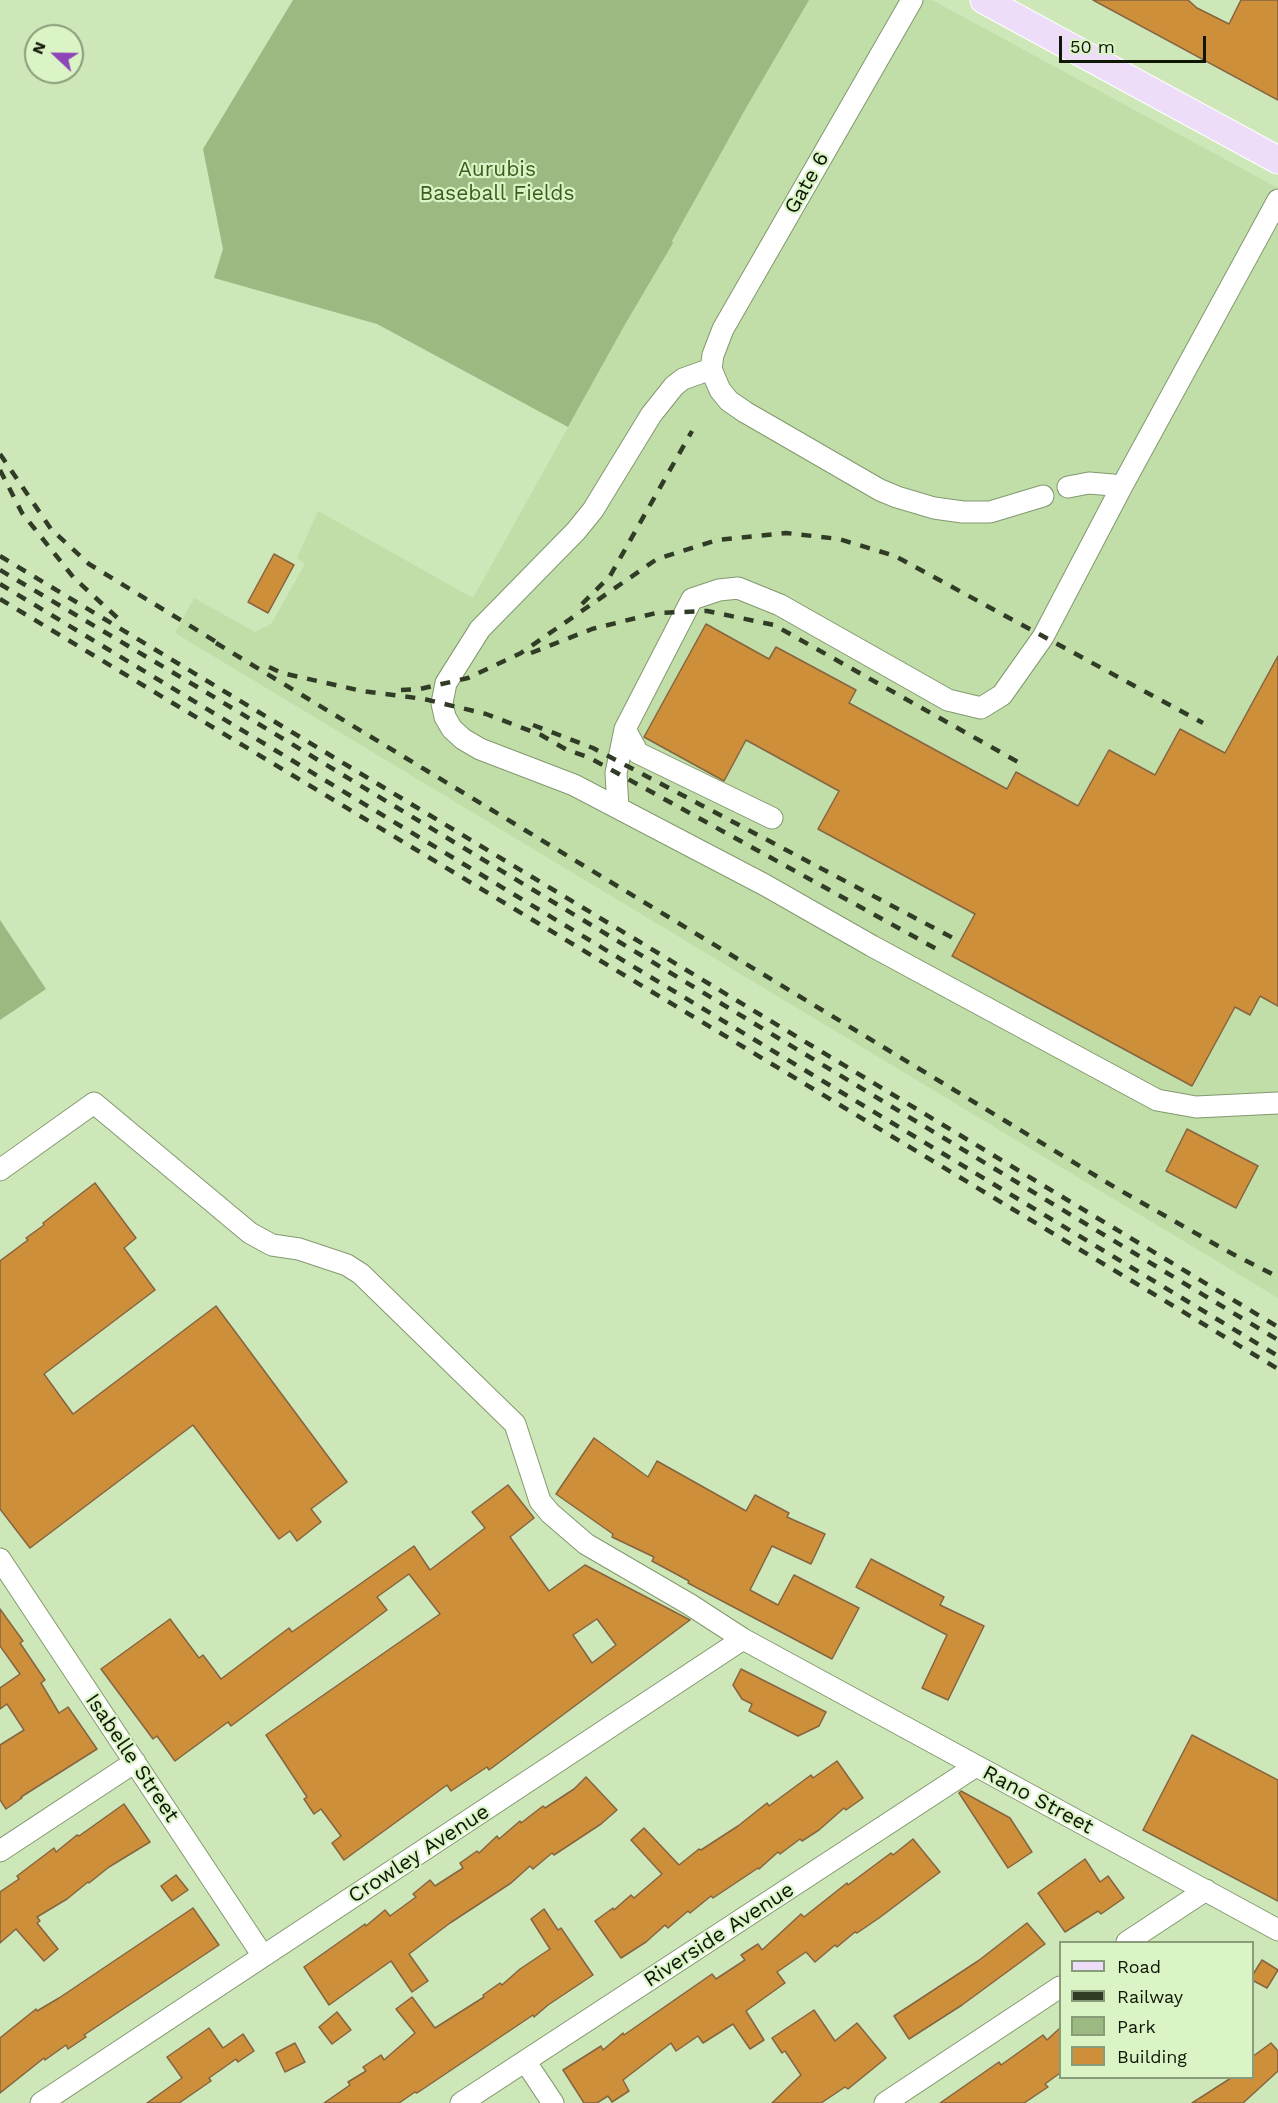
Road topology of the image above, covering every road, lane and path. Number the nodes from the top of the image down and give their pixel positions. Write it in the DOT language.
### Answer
graph roads {
  1 [pos="912,0"];
  2 [pos="984,0"];
  3 [pos="1278,160"];
  4 [pos="1278,200"];
  5 [pos="711,369"];
  6 [pos="1068,487"];
  7 [pos="1121,488"];
  8 [pos="1043,496"];
  9 [pos="625,729"];
  10 [pos="618,808"];
  11 [pos="772,818"];
  12 [pos="1278,1102"];
  13 [pos="0,1170"];
  14 [pos="2,1566"];
  15 [pos="743,1639"];
  16 [pos="135,1762"];
  17 [pos="976,1766"];
  18 [pos="0,1851"];
  19 [pos="1206,1890"];
  20 [pos="1278,1930"];
  21 [pos="1129,1941"];
  22 [pos="263,1956"];
  23 [pos="1059,1988"];
  24 [pos="525,2061"];
  25 [pos="41,2103"];
  26 [pos="461,2103"];
  27 [pos="553,2103"];
  28 [pos="885,2103"];
  1 -- 5 [label="street, Gate 6"];
  2 -- 3 [label="main road"];
  4 -- 7 [label="street"];
  5 -- 8 [label="street"];
  5 -- 10 [label="street"];
  6 -- 7 [label="street"];
  7 -- 9 [label="street"];
  9 -- 10 [label="street"];
  9 -- 11 [label="street"];
  10 -- 12 [label="street"];
  13 -- 15 [label="street"];
  14 -- 16 [label="street, Isabelle Street"];
  15 -- 17 [label="street, Rano Street"];
  15 -- 22 [label="street, Crowley Avenue"];
  16 -- 18 [label="street"];
  16 -- 22 [label="street, Isabelle Street"];
  17 -- 19 [label="street, Rano Street"];
  17 -- 24 [label="street, Riverside Avenue"];
  19 -- 20 [label="street, Rano Street"];
  19 -- 21 [label="street"];
  22 -- 25 [label="street, Crowley Avenue"];
  23 -- 28 [label="street"];
  24 -- 26 [label="street, Riverside Avenue"];
  24 -- 27 [label="street"];
}
